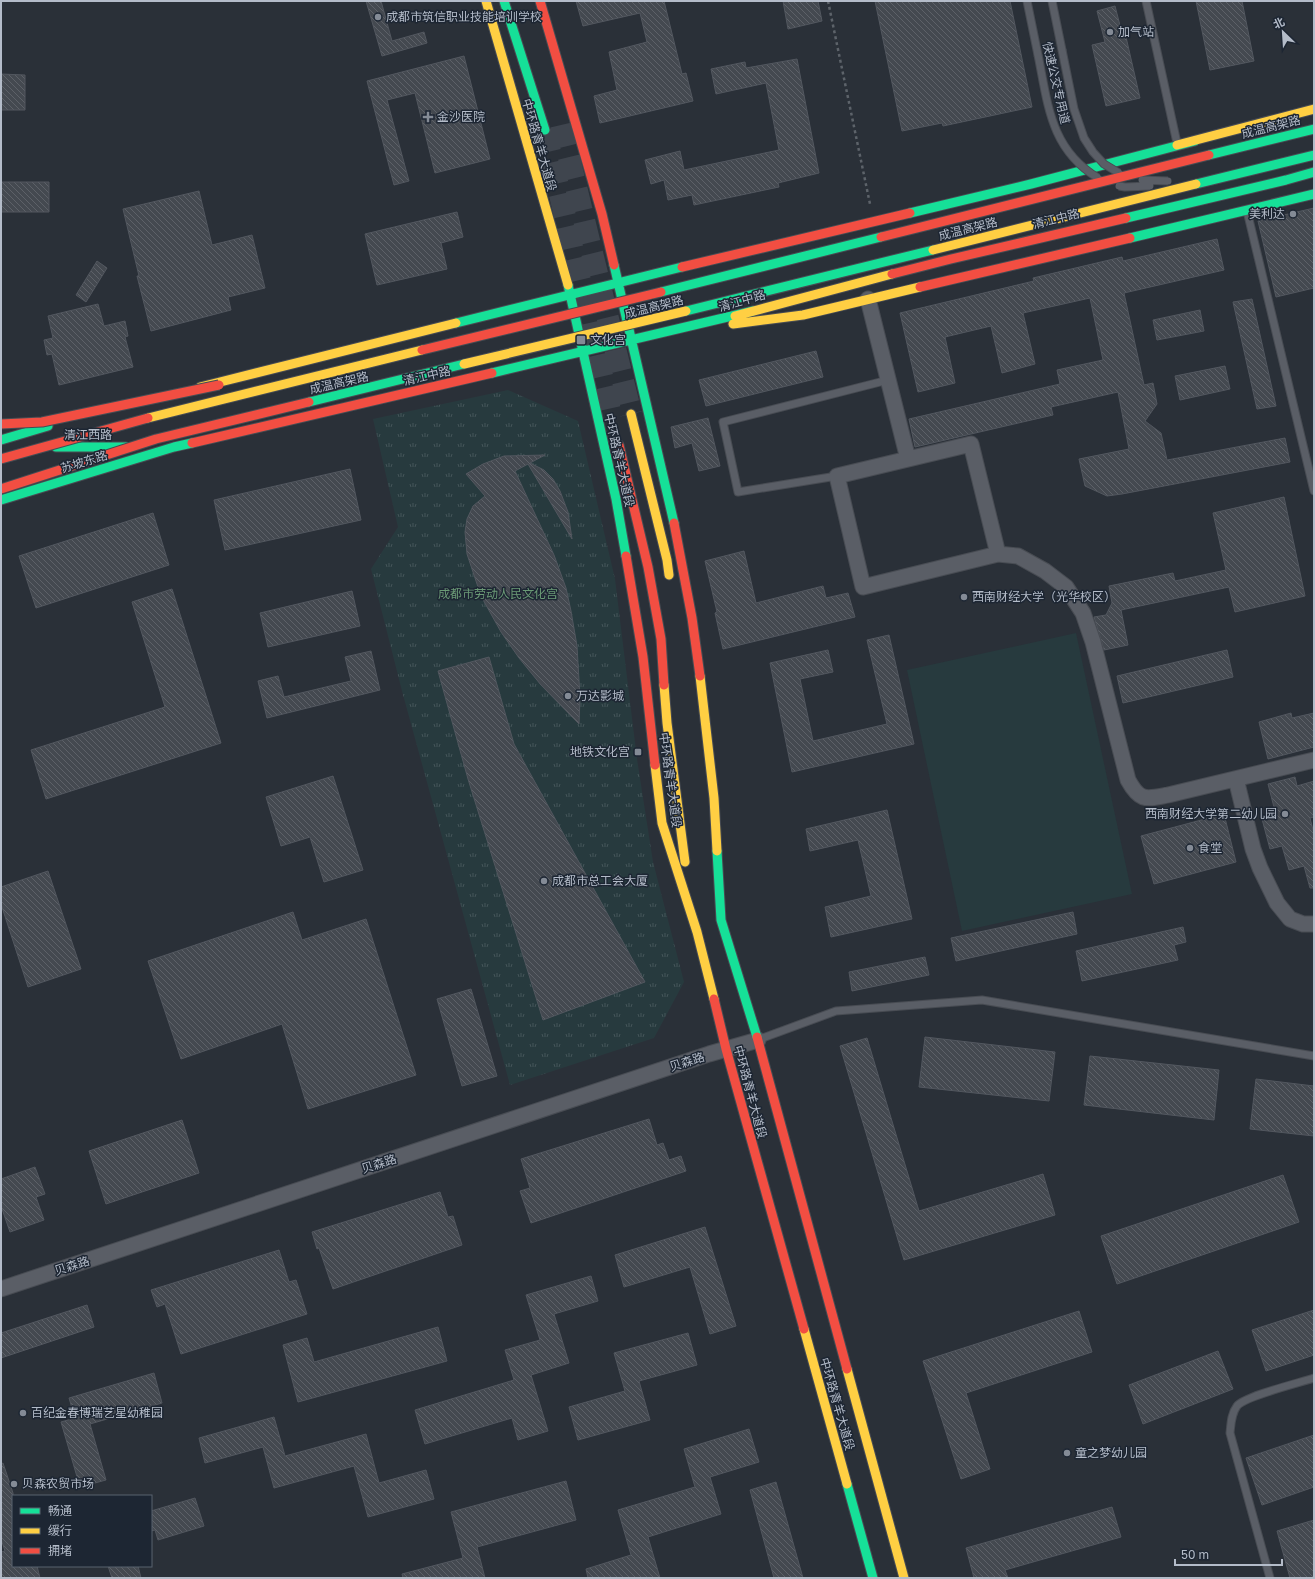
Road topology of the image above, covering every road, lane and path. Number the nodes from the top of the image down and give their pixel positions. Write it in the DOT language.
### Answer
graph roads {
  1 [pos="486,1"];
  2 [pos="504,1"];
  3 [pos="540,1"];
  4 [pos="828,1"];
  5 [pos="1027,1"];
  6 [pos="1052,1"];
  7 [pos="1146,1"];
  8 [pos="1314,101"];
  9 [pos="1314,109"];
  10 [pos="1314,117"];
  11 [pos="1314,129"];
  12 [pos="545,130"];
  13 [pos="1177,145"];
  14 [pos="1314,155"];
  15 [pos="1314,170"];
  16 [pos="1175,180"];
  17 [pos="1168,181"];
  18 [pos="1314,194"];
  19 [pos="1247,210"];
  20 [pos="873,221"];
  21 [pos="617,283"];
  22 [pos="570,294"];
  23 [pos="868,299"];
  24 [pos="735,316"];
  25 [pos="661,334"];
  26 [pos="631,341"];
  27 [pos="582,352"];
  28 [pos="316,376"];
  29 [pos="888,380"];
  30 [pos="631,414"];
  31 [pos="74,418"];
  32 [pos="1,425"];
  33 [pos="616,434"];
  34 [pos="1,440"];
  35 [pos="1,446"];
  36 [pos="174,447"];
  37 [pos="1,459"];
  38 [pos="908,459"];
  39 [pos="837,476"];
  40 [pos="1,489"];
  41 [pos="1314,491"];
  42 [pos="1,500"];
  43 [pos="998,554"];
  44 [pos="670,582"];
  45 [pos="1314,760"];
  46 [pos="1236,779"];
  47 [pos="708,858"];
  48 [pos="721,920"];
  49 [pos="1314,924"];
  50 [pos="697,932"];
  51 [pos="758,1040"];
  52 [pos="726,1049"];
  53 [pos="1314,1056"];
  54 [pos="1,1289"];
  55 [pos="1314,1378"];
  56 [pos="873,1578"];
  57 [pos="904,1578"];
  58 [pos="1270,1578"];
  1 -- 22 [label="main road, 中环路青羊大道段"];
  2 -- 12 [label="main road"];
  3 -- 21 [label="main road, 中环路青羊大道段"];
  4 -- 20 [label="path"];
  5 -- 17 [label="lane, 快速公交专用道, bridge"];
  6 -- 17 [label="lane, 快速公交专用道, bridge"];
  7 -- 13 [label="lane"];
  8 -- 13 [label="main road"];
  9 -- 13 [label="main road"];
  10 -- 13 [label="main road"];
  11 -- 28 [label="main road, 成温高架路, bridge"];
  13 -- 20 [label="main road"];
  14 -- 40 [label="main road, 成温高架路, bridge"];
  15 -- 24 [label="main road"];
  15 -- 24 [label="main road, 清江中路"];
  16 -- 17 [label="lane, 快速公交专用道"];
  18 -- 19 [label="main road"];
  19 -- 23 [label="main road"];
  19 -- 41 [label="lane"];
  20 -- 21 [label="main road"];
  21 -- 22 [label="main road"];
  21 -- 26 [label="main road, 中环路青羊大道段"];
  22 -- 27 [label="main road, 中环路青羊大道段"];
  22 -- 31 [label="main road"];
  23 -- 25 [label="main road"];
  23 -- 29 [label="street"];
  24 -- 25 [label="main road, 清江中路"];
  25 -- 26 [label="main road, 清江中路"];
  26 -- 27 [label="main road, 清江中路"];
  26 -- 48 [label="main road, 中环路青羊大道段"];
  27 -- 36 [label="main road, 清江中路"];
  27 -- 50 [label="main road, 中环路青羊大道段"];
  28 -- 32 [label="main road, bridge"];
  28 -- 37 [label="main road, 成温高架路, bridge"];
  29 -- 38 [label="street"];
  29 -- 39 [label="lane"];
  30 -- 44 [label="main road"];
  31 -- 32 [label="main road, 清江西路"];
  31 -- 34 [label="main road"];
  33 -- 50 [label="main road"];
  35 -- 36 [label="main road, 清江西路"];
  36 -- 42 [label="main road, 苏坡东路"];
  38 -- 39 [label="street"];
  38 -- 43 [label="street"];
  39 -- 43 [label="street"];
  43 -- 46 [label="street"];
  45 -- 46 [label="street"];
  46 -- 49 [label="street"];
  47 -- 48 [label="main road"];
  48 -- 51 [label="main road, 中环路青羊大道段"];
  50 -- 52 [label="main road, 中环路青羊大道段"];
  51 -- 52 [label="street, 贝森路"];
  51 -- 53 [label="lane"];
  51 -- 57 [label="main road, 中环路青羊大道段"];
  52 -- 54 [label="street, 贝森路"];
  52 -- 56 [label="main road, 中环路青羊大道段"];
  55 -- 58 [label="lane"];
}
